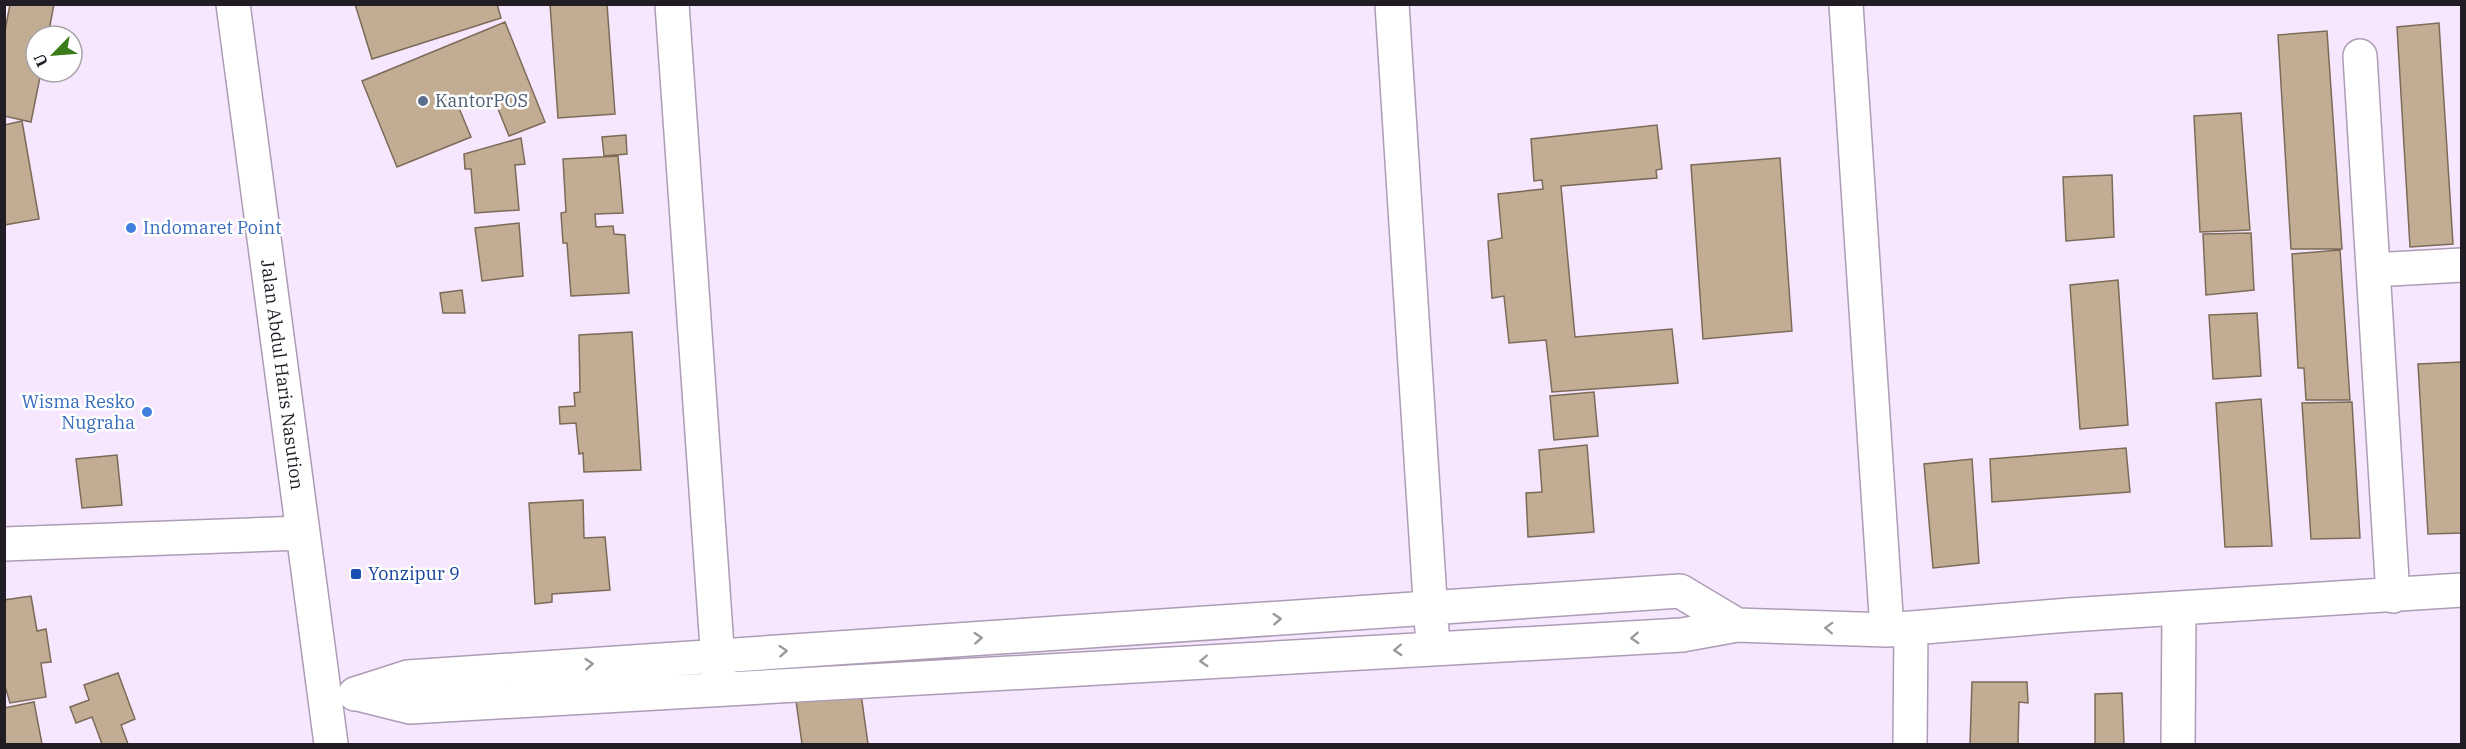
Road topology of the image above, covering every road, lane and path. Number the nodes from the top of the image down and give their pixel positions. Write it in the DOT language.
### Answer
graph roads {
  1 [pos="233,4"];
  2 [pos="672,4"];
  3 [pos="1392,4"];
  4 [pos="1846,4"];
  5 [pos="2360,56"];
  6 [pos="2462,265"];
  7 [pos="2373,270"];
  8 [pos="302,533"];
  9 [pos="4,544"];
  10 [pos="2462,590"];
  11 [pos="2393,596"];
  12 [pos="1430,609"];
  13 [pos="2179,609"];
  14 [pos="1737,625"];
  15 [pos="1899,629"];
  16 [pos="1433,648"];
  17 [pos="718,655"];
  18 [pos="530,668"];
  19 [pos="720,690"];
  20 [pos="358,694"];
  21 [pos="326,698"];
  22 [pos="531,701"];
  23 [pos="332,744"];
  24 [pos="1910,744"];
  25 [pos="2178,744"];
  1 -- 8 [label="main road, Jalan Abdul Haris Nasution"];
  2 -- 17 [label="main road"];
  3 -- 12 [label="main road"];
  4 -- 15 [label="main road"];
  5 -- 7 [label="main road"];
  6 -- 7 [label="main road"];
  7 -- 11 [label="main road"];
  8 -- 9 [label="main road"];
  8 -- 21 [label="main road, Jalan Abdul Haris Nasution"];
  10 -- 11 [label="main road"];
  11 -- 13 [label="main road"];
  12 -- 14 [label="main road"];
  12 -- 16 [label="main road"];
  17 -- 12 [label="main road, one-way"];
  13 -- 15 [label="main road"];
  13 -- 25 [label="main road"];
  15 -- 14 [label="main road, one-way"];
  14 -- 16 [label="main road, one-way"];
  15 -- 24 [label="main road"];
  16 -- 19 [label="main road, one-way"];
  18 -- 17 [label="main road, one-way"];
  17 -- 19 [label="main road"];
  18 -- 20 [label="main road"];
  18 -- 22 [label="main road"];
  19 -- 22 [label="main road"];
  20 -- 21 [label="main road"];
  20 -- 22 [label="main road"];
  21 -- 23 [label="main road, Jalan Abdul Haris Nasution"];
}
